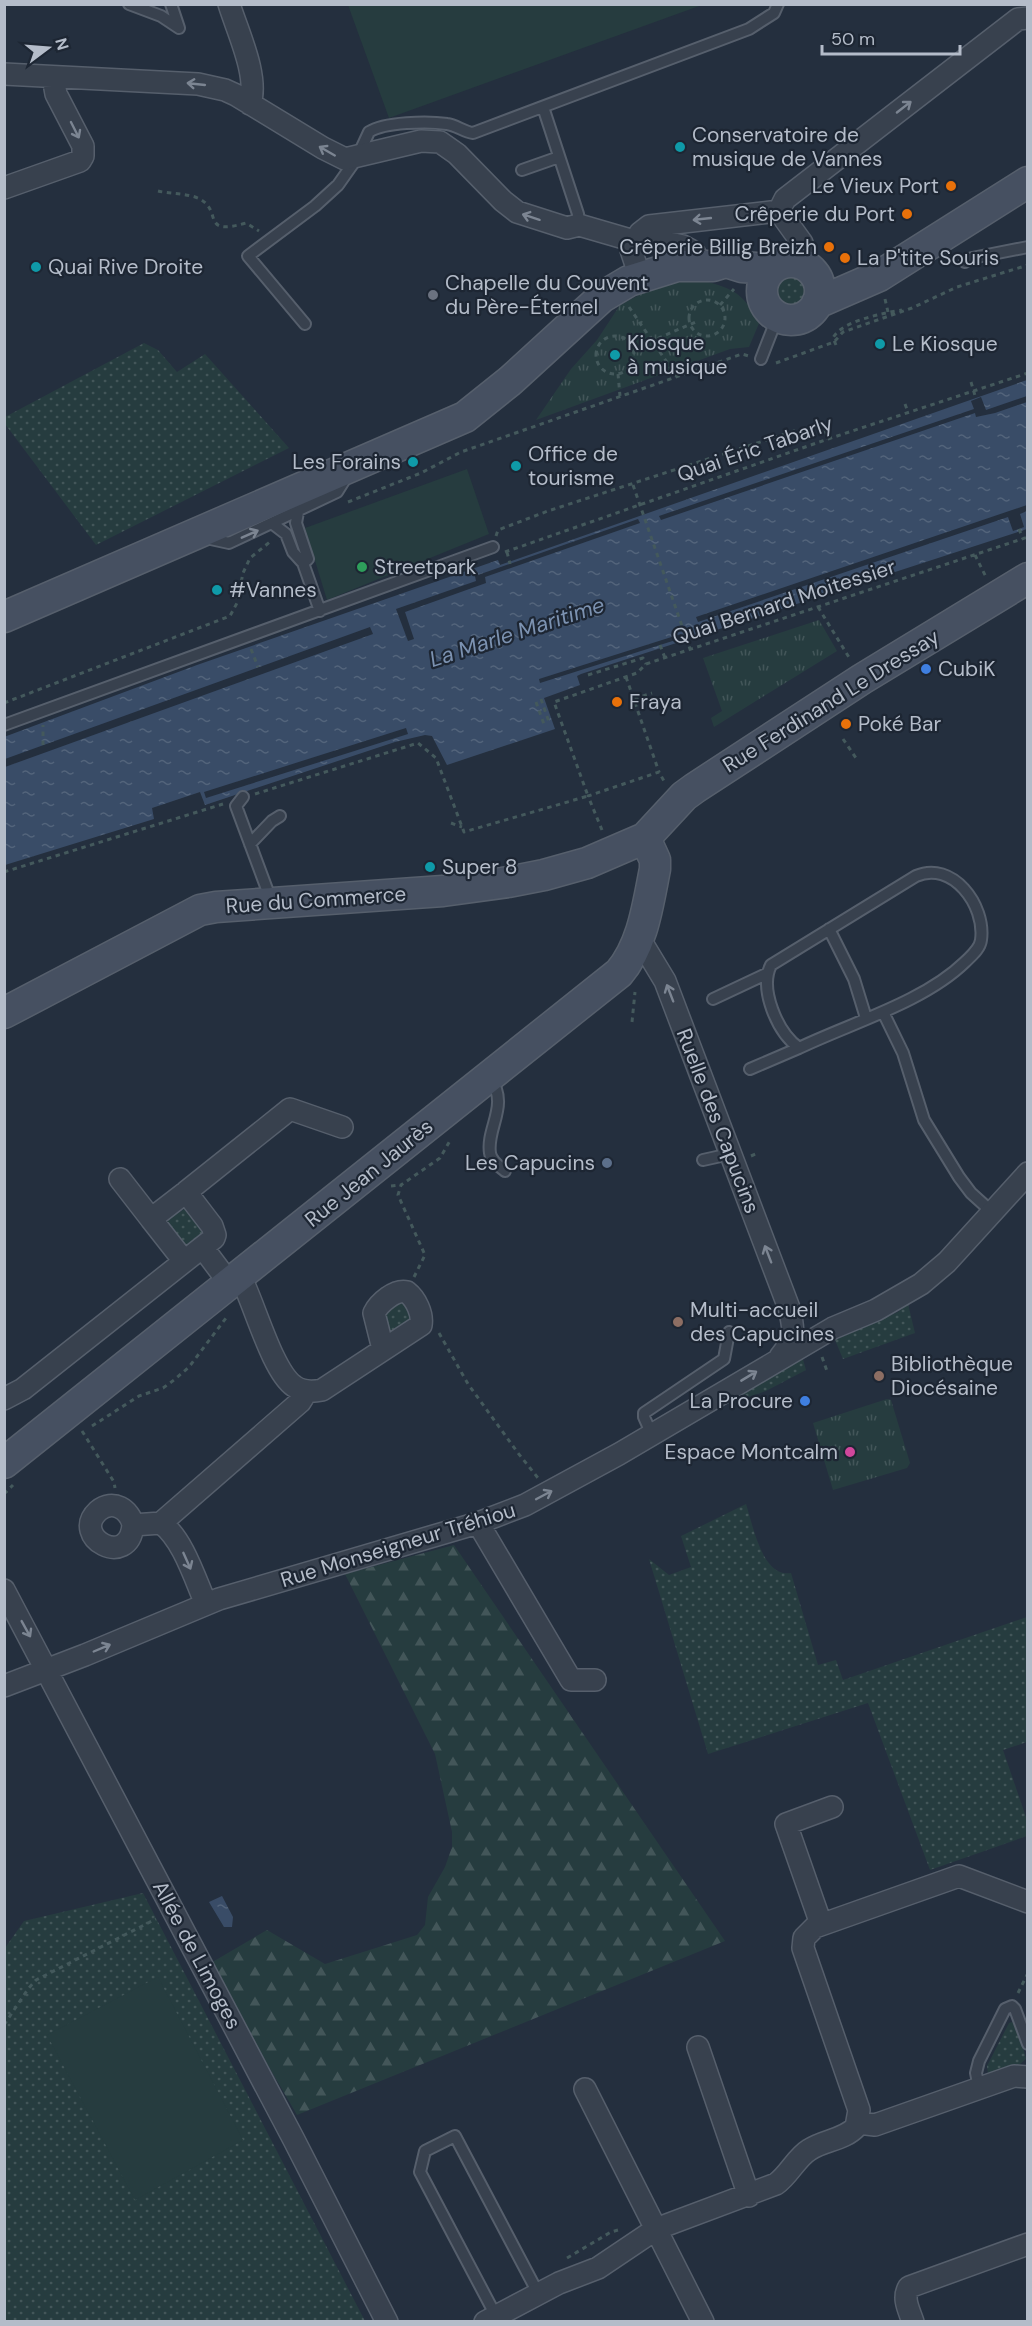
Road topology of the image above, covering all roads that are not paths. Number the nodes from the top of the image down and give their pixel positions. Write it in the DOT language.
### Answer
graph roads {
  1 [pos="129,4"];
  2 [pos="171,4"];
  3 [pos="229,4"];
  4 [pos="778,4"];
  5 [pos="1028,18"];
  6 [pos="4,74"];
  7 [pos="52,77"];
  8 [pos="250,104"];
  9 [pos="543,107"];
  10 [pos="559,157"];
  11 [pos="357,158"];
  12 [pos="522,170"];
  13 [pos="1028,182"];
  14 [pos="4,188"];
  15 [pos="779,211"];
  16 [pos="579,225"];
  17 [pos="634,241"];
  18 [pos="1028,248"];
  19 [pos="965,262"];
  20 [pos="707,266"];
  21 [pos="772,269"];
  22 [pos="813,282"];
  23 [pos="628,283"];
  24 [pos="770,309"];
  25 [pos="305,324"];
  26 [pos="761,359"];
  27 [pos="354,466"];
  28 [pos="298,512"];
  29 [pos="277,527"];
  30 [pos="194,535"];
  31 [pos="493,547"];
  32 [pos="303,563"];
  33 [pos="1028,578"];
  34 [pos="320,611"];
  35 [pos="4,617"];
  36 [pos="4,725"];
  37 [pos="243,797"];
  38 [pos="280,816"];
  39 [pos="645,838"];
  40 [pos="250,844"];
  41 [pos="272,903"];
  42 [pos="829,929"];
  43 [pos="639,938"];
  44 [pos="766,974"];
  45 [pos="712,999"];
  46 [pos="883,1012"];
  47 [pos="4,1013"];
  48 [pos="866,1018"];
  49 [pos="799,1048"];
  50 [pos="750,1069"];
  51 [pos="489,1078"];
  52 [pos="342,1127"];
  53 [pos="730,1154"];
  54 [pos="703,1160"];
  55 [pos="505,1171"];
  56 [pos="1027,1175"];
  57 [pos="120,1179"];
  58 [pos="186,1192"];
  59 [pos="992,1212"];
  60 [pos="151,1218"];
  61 [pos="203,1248"];
  62 [pos="184,1261"];
  63 [pos="235,1280"];
  64 [pos="789,1308"];
  65 [pos="832,1328"];
  66 [pos="729,1332"];
  67 [pos="383,1349"];
  68 [pos="779,1358"];
  69 [pos="307,1391"];
  70 [pos="4,1399"];
  71 [pos="652,1434"];
  72 [pos="4,1463"];
  73 [pos="161,1523"];
  74 [pos="478,1523"];
  75 [pos="133,1526"];
  76 [pos="4,1590"];
  77 [pos="206,1605"];
  78 [pos="48,1668"];
  79 [pos="595,1680"];
  80 [pos="4,1686"];
  81 [pos="832,1807"];
  82 [pos="1028,1902"];
  83 [pos="821,1924"];
  84 [pos="1028,2043"];
  85 [pos="698,2047"];
  86 [pos="1028,2077"];
  87 [pos="979,2088"];
  88 [pos="585,2089"];
  89 [pos="858,2123"];
  90 [pos="749,2196"];
  91 [pos="656,2229"];
  92 [pos="1028,2244"];
  93 [pos="538,2294"];
  94 [pos="493,2320"];
  95 [pos="387,2322"];
  96 [pos="703,2322"];
  97 [pos="913,2322"];
  1 -- 2 [label="lane"];
  3 -- 8 [label="street"];
  4 -- 9 [label="lane"];
  15 -- 5 [label="street, one-way"];
  6 -- 7 [label="street"];
  8 -- 7 [label="street, one-way"];
  7 -- 14 [label="street, one-way"];
  11 -- 8 [label="street, one-way"];
  9 -- 10 [label="lane"];
  9 -- 11 [label="lane"];
  10 -- 12 [label="lane"];
  10 -- 16 [label="lane"];
  16 -- 11 [label="street, one-way"];
  11 -- 25 [label="lane"];
  13 -- 22 [label="main road"];
  15 -- 17 [label="street, one-way"];
  15 -- 22 [label="street"];
  16 -- 17 [label="street"];
  17 -- 20 [label="street"];
  17 -- 23 [label="street"];
  18 -- 19 [label="lane"];
  20 -- 21 [label="main road"];
  20 -- 23 [label="main road"];
  20 -- 24 [label="main road"];
  21 -- 22 [label="main road"];
  21 -- 24 [label="main road"];
  22 -- 24 [label="main road"];
  23 -- 27 [label="main road"];
  24 -- 26 [label="lane"];
  27 -- 28 [label="lane"];
  27 -- 30 [label="main road"];
  28 -- 29 [label="lane"];
  28 -- 32 [label="lane"];
  30 -- 29 [label="lane, one-way"];
  29 -- 32 [label="lane"];
  30 -- 35 [label="main road"];
  31 -- 34 [label="lane"];
  32 -- 34 [label="lane"];
  33 -- 39 [label="main road, Rue Ferdinand Le Dressay"];
  34 -- 36 [label="lane"];
  37 -- 40 [label="lane"];
  38 -- 40 [label="lane"];
  39 -- 41 [label="main road, Rue du Commerce"];
  39 -- 43 [label="main road, Rue Jean Jaurès"];
  40 -- 41 [label="lane"];
  41 -- 47 [label="main road, Rue du Commerce"];
  42 -- 44 [label="lane"];
  42 -- 46 [label="lane"];
  42 -- 48 [label="lane"];
  43 -- 51 [label="main road, Rue Jean Jaurès"];
  53 -- 43 [label="street, Ruelle des Capucins, one-way"];
  44 -- 45 [label="lane"];
  44 -- 49 [label="lane"];
  46 -- 48 [label="lane"];
  46 -- 59 [label="lane"];
  48 -- 49 [label="lane"];
  49 -- 50 [label="lane"];
  51 -- 55 [label="lane"];
  51 -- 63 [label="main road, Rue Jean Jaurès"];
  52 -- 58 [label="street"];
  53 -- 54 [label="lane"];
  64 -- 53 [label="street, Ruelle des Capucins, one-way"];
  56 -- 59 [label="street, Rue Monseigneur Tréhiou"];
  57 -- 60 [label="street"];
  58 -- 60 [label="street"];
  58 -- 61 [label="street"];
  59 -- 65 [label="street, Rue Monseigneur Tréhiou"];
  60 -- 62 [label="street"];
  61 -- 62 [label="street"];
  61 -- 63 [label="street"];
  62 -- 70 [label="street"];
  63 -- 69 [label="street"];
  63 -- 72 [label="main road, Rue Jean Jaurès"];
  64 -- 65 [label="street"];
  64 -- 68 [label="street, Ruelle des Capucins"];
  65 -- 68 [label="street, Rue Monseigneur Tréhiou"];
  66 -- 71 [label="lane"];
  67 -- 67 [label="street"];
  67 -- 69 [label="street"];
  71 -- 68 [label="street, Rue Monseigneur Tréhiou, one-way"];
  69 -- 73 [label="street"];
  74 -- 71 [label="street, Rue Monseigneur Tréhiou, one-way"];
  73 -- 75 [label="street"];
  73 -- 77 [label="street, one-way"];
  74 -- 77 [label="street, Rue Monseigneur Tréhiou"];
  74 -- 79 [label="street"];
  75 -- 75 [label="street"];
  76 -- 78 [label="street, Allée de Limoges, one-way"];
  78 -- 77 [label="street, Rue Monseigneur Tréhiou, one-way"];
  78 -- 80 [label="street, Rue Monseigneur Tréhiou"];
  78 -- 95 [label="street, Allée de Limoges"];
  81 -- 83 [label="street"];
  82 -- 83 [label="street"];
  83 -- 89 [label="street"];
  84 -- 87 [label="lane"];
  85 -- 90 [label="street"];
  86 -- 87 [label="street"];
  87 -- 89 [label="street"];
  88 -- 91 [label="street"];
  89 -- 90 [label="street"];
  90 -- 91 [label="street"];
  91 -- 93 [label="street"];
  91 -- 96 [label="street"];
  92 -- 97 [label="street"];
  93 -- 94 [label="street"];
  93 -- 94 [label="lane"];
}
